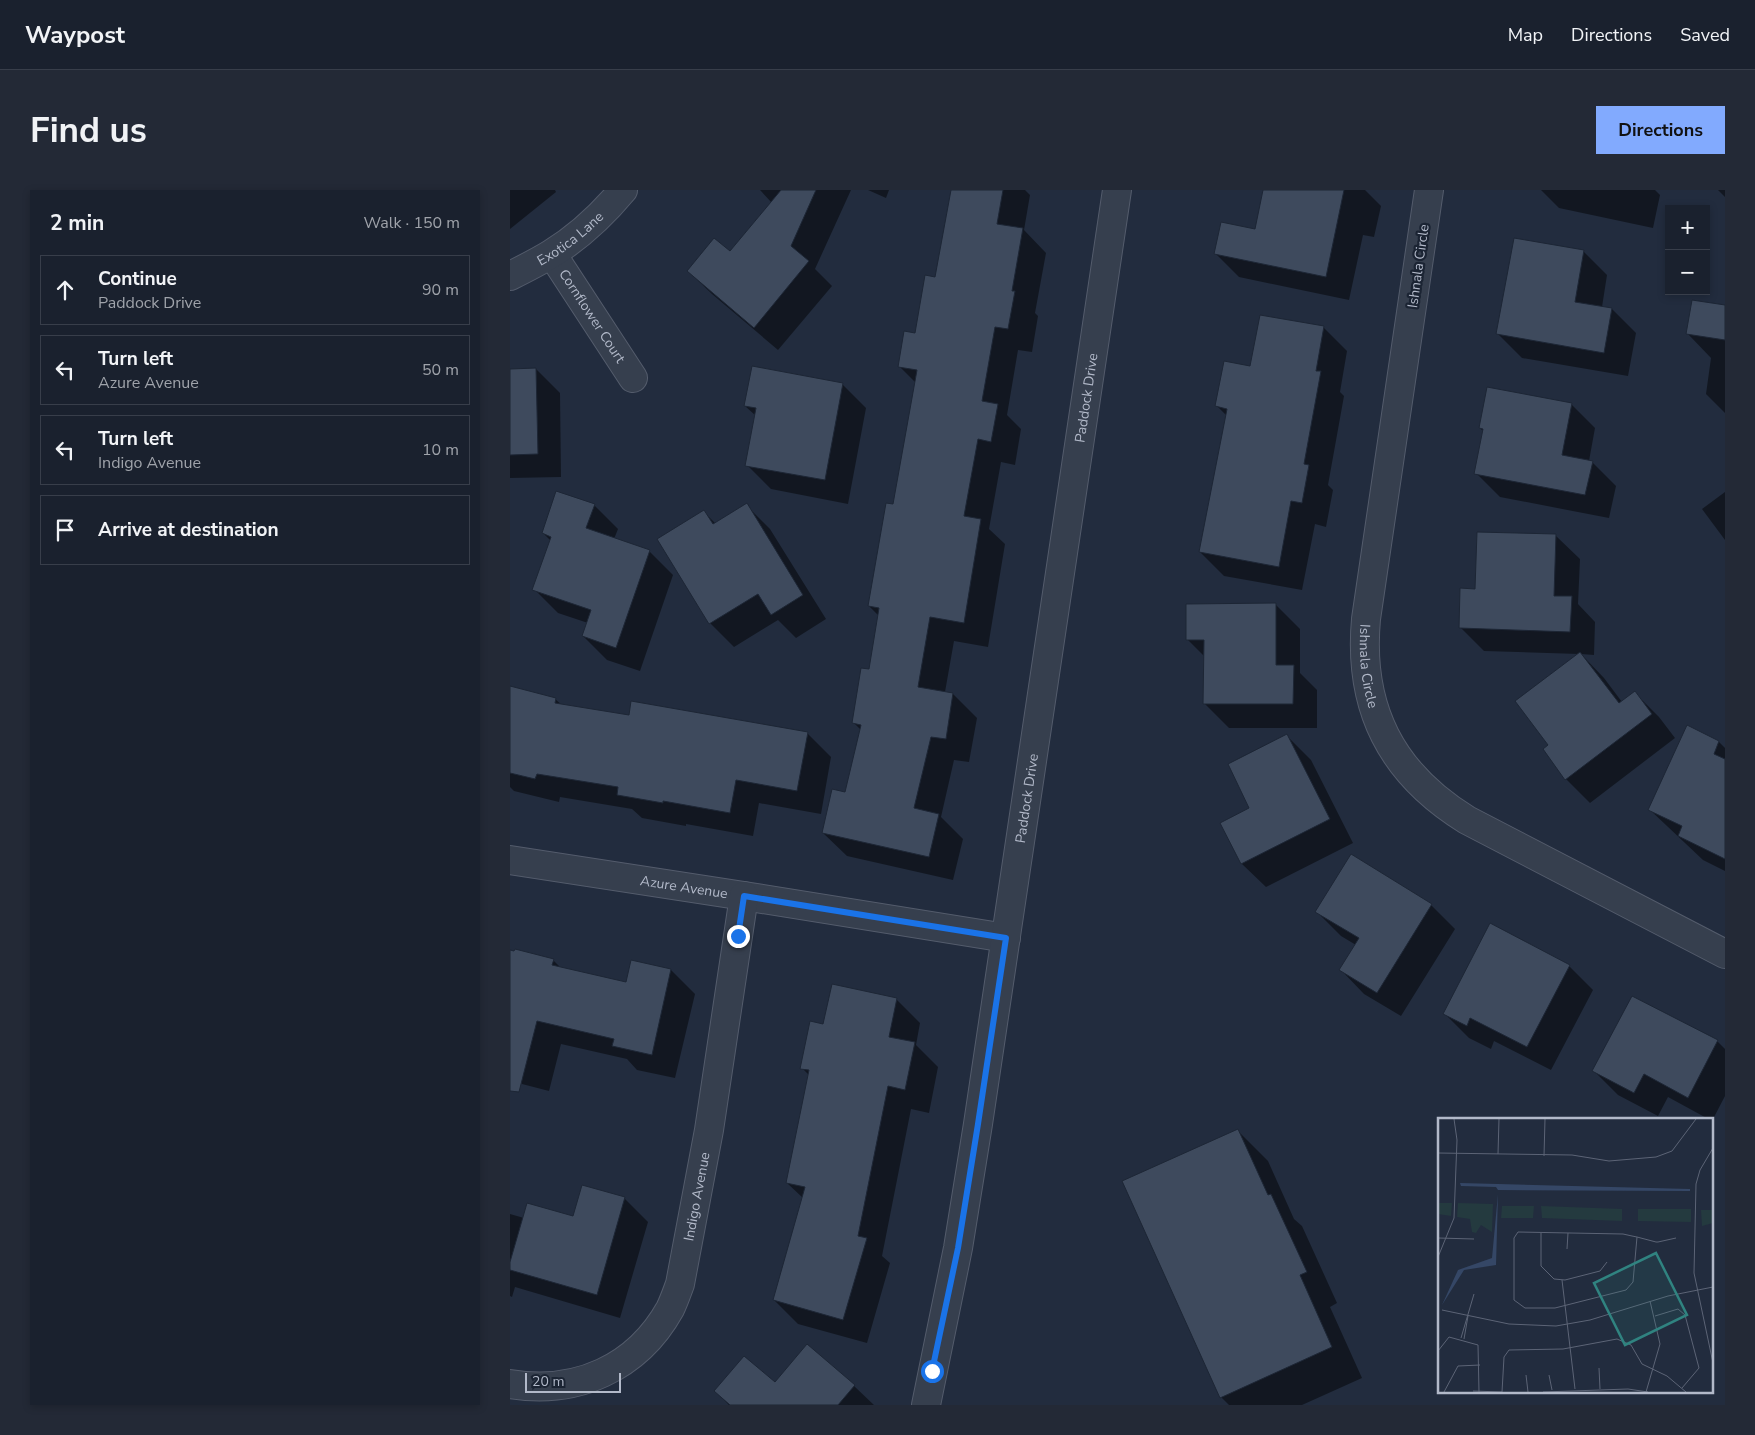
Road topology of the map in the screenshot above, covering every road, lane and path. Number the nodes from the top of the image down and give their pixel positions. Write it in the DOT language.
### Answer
graph roads {
  1 [pos="623,190"];
  2 [pos="1117,190"];
  3 [pos="1429,190"];
  4 [pos="552,254"];
  5 [pos="510,276"];
  6 [pos="634,378"];
  7 [pos="510,860"];
  8 [pos="744,896"];
  9 [pos="1006,938"];
  10 [pos="1725,954"];
  11 [pos="510,1384"];
  12 [pos="926,1405"];
  1 -- 4 [label="street, Exotica Lane"];
  2 -- 9 [label="street, Paddock Drive"];
  3 -- 10 [label="street, Ishnala Circle"];
  4 -- 5 [label="street, Exotica Lane"];
  4 -- 6 [label="street, Cornflower Court"];
  7 -- 8 [label="street, Azure Avenue"];
  8 -- 9 [label="street, Azure Avenue"];
  8 -- 11 [label="street, Indigo Avenue"];
  9 -- 12 [label="street, Paddock Drive"];
}
